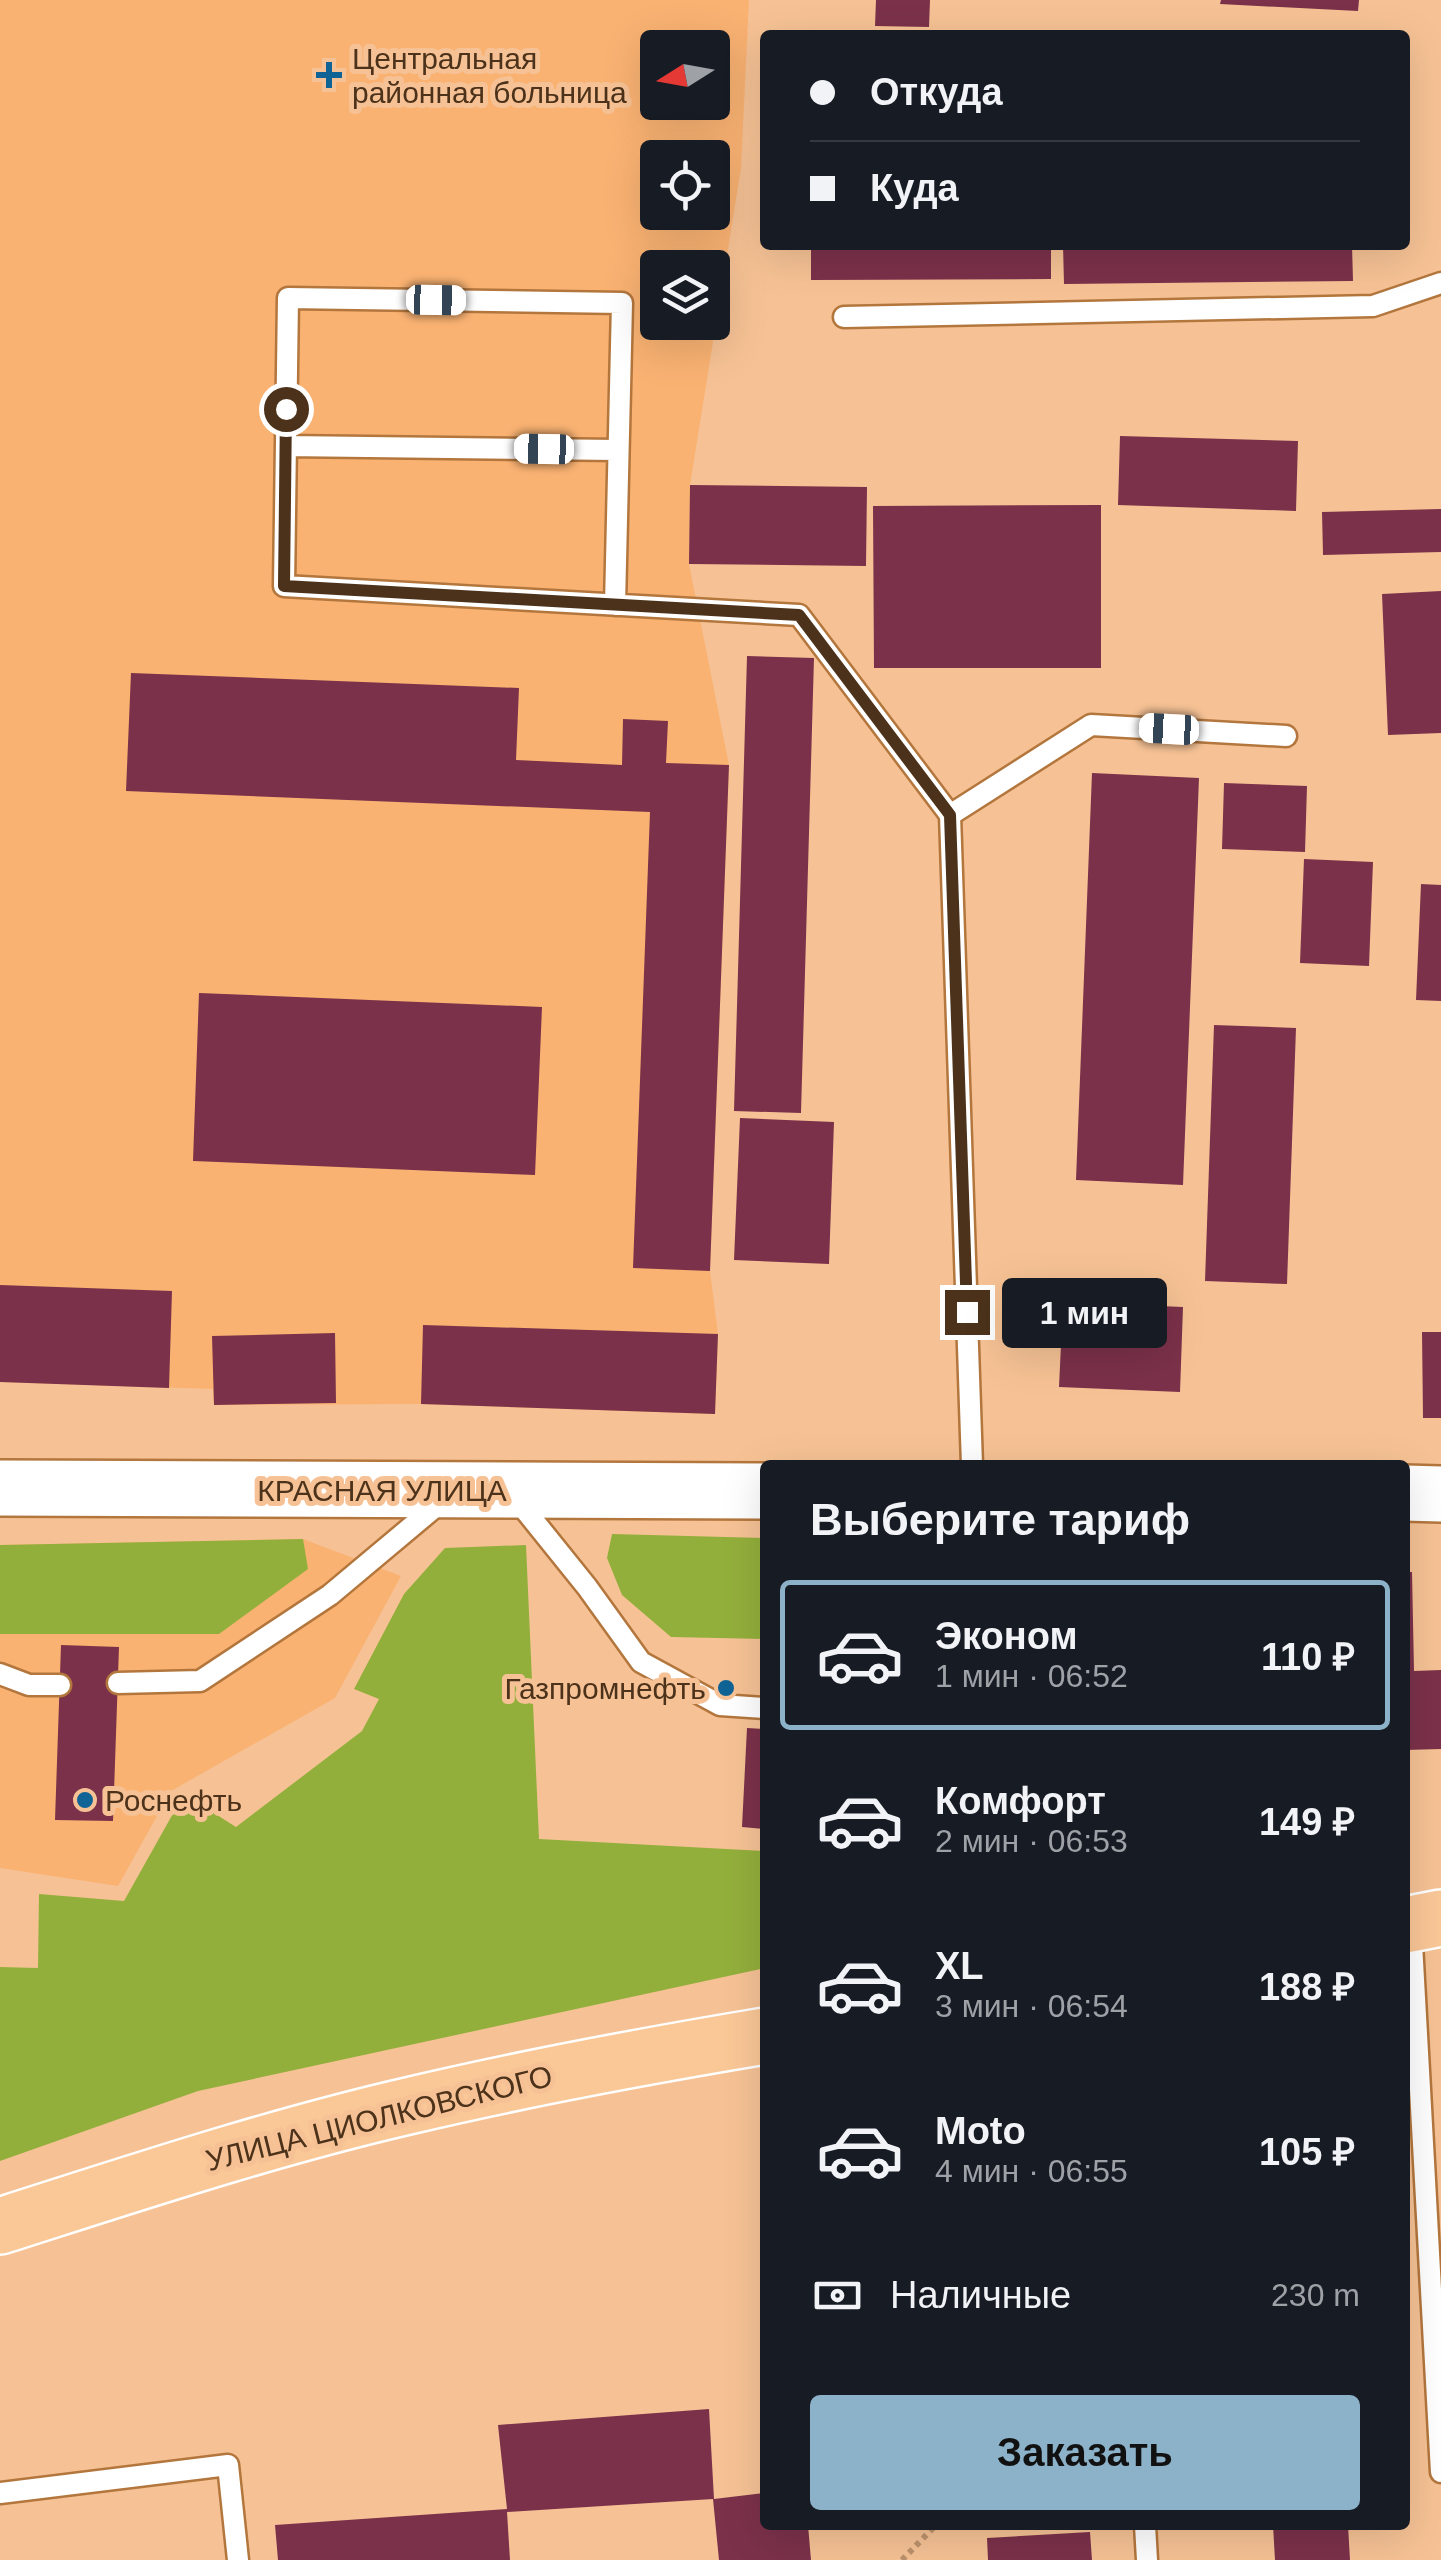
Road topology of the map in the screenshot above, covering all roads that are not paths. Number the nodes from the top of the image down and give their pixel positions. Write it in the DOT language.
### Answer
graph roads {
  1 [pos="1441,283"];
  2 [pos="844,317"];
  3 [pos="286,446"];
  4 [pos="618,450"];
  5 [pos="615,605"];
  6 [pos="1286,736"];
  7 [pos="950,815"];
  8 [pos="972,1460"];
  9 [pos="0,1488"];
  10 [pos="456,1490"];
  11 [pos="509,1490"];
  12 [pos="760,1491"];
  13 [pos="1410,1494"];
  14 [pos="1441,1494"];
  15 [pos="0,1674"];
  16 [pos="118,1683"];
  17 [pos="60,1684"];
  18 [pos="760,1708"];
  19 [pos="1419,1922"];
  20 [pos="760,2037"];
  21 [pos="1413,2119"];
  22 [pos="0,2226"];
  23 [pos="1438,2373"];
  24 [pos="1441,2472"];
  25 [pos="0,2493"];
  26 [pos="1145,2530"];
  27 [pos="238,2560"];
  28 [pos="1147,2560"];
  1 -- 2 [label="lane"];
  3 -- 4 [label="lane"];
  3 -- 4 [label="lane"];
  3 -- 5 [label="lane"];
  4 -- 5 [label="lane"];
  5 -- 7 [label="lane"];
  6 -- 7 [label="lane"];
  7 -- 8 [label="lane"];
  9 -- 10 [label="main road, КРАСНАЯ УЛИЦА"];
  10 -- 11 [label="main road, КРАСНАЯ УЛИЦА"];
  10 -- 16 [label="lane"];
  11 -- 12 [label="main road, КРАСНАЯ УЛИЦА"];
  11 -- 18 [label="lane"];
  13 -- 14 [label="main road"];
  15 -- 17 [label="lane"];
  19 -- 21 [label="lane"];
  20 -- 22 [label="main road, УЛИЦА ЦИОЛКОВСКОГО"];
  21 -- 23 [label="lane"];
  23 -- 24 [label="lane"];
  25 -- 27 [label="lane"];
  26 -- 28 [label="lane"];
}
